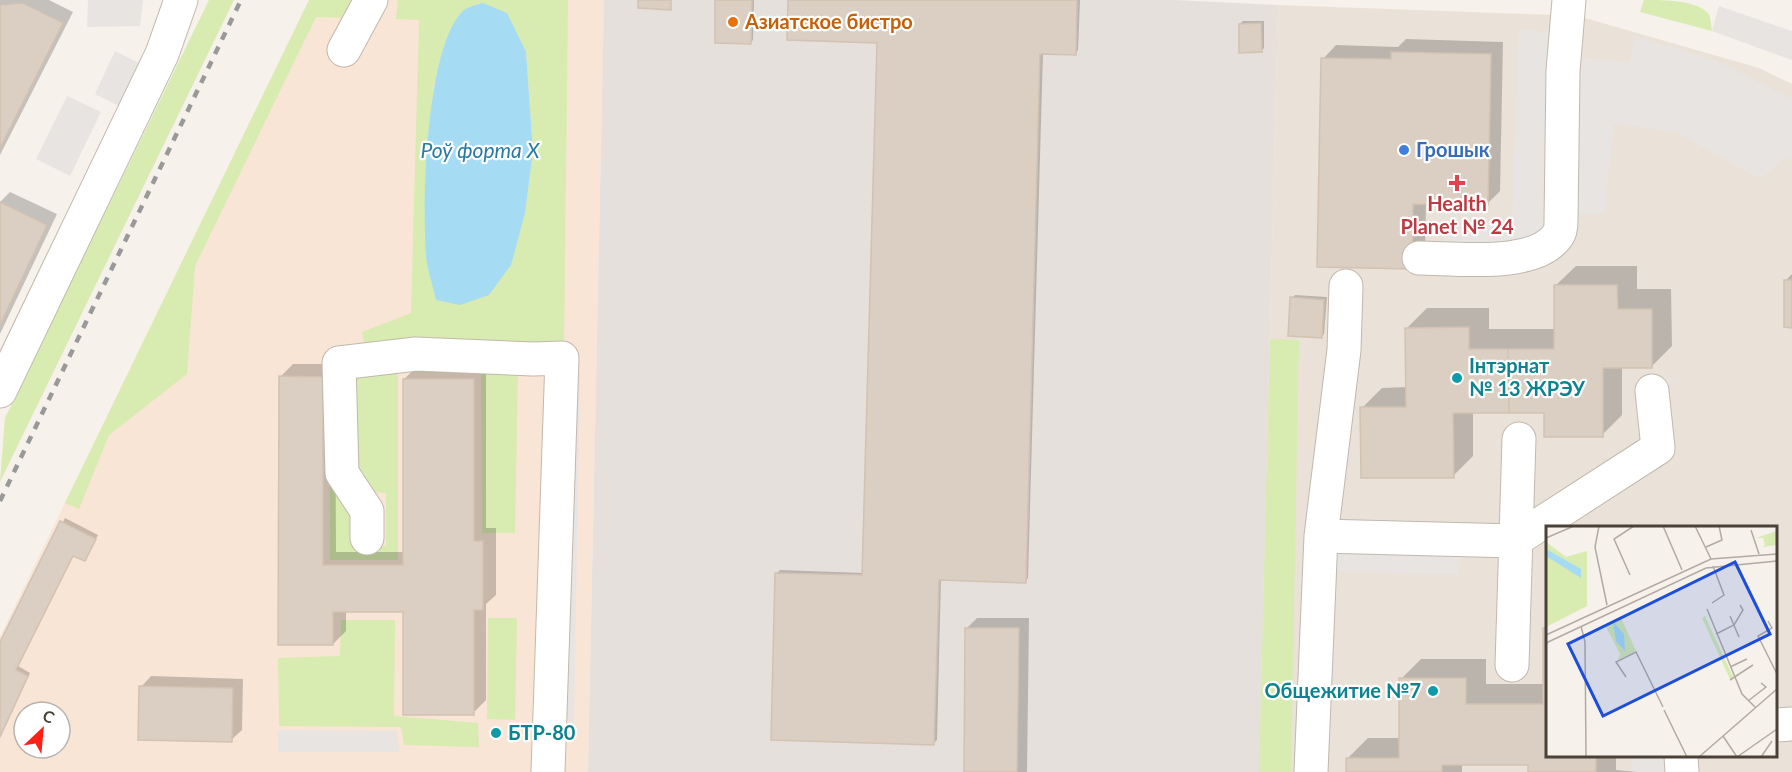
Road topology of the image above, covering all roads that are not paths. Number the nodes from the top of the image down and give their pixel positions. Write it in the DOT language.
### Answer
graph roads {
  1 [pos="181,0"];
  2 [pos="371,0"];
  3 [pos="1569,0"];
  4 [pos="344,50"];
  5 [pos="1419,258"];
  6 [pos="1346,286"];
  7 [pos="0,391"];
  8 [pos="1652,391"];
  9 [pos="1519,439"];
  10 [pos="1321,536"];
  11 [pos="367,538"];
  12 [pos="1514,541"];
  13 [pos="1512,665"];
  14 [pos="1792,724"];
  15 [pos="1777,725"];
  16 [pos="1681,757"];
  17 [pos="548,772"];
  18 [pos="1311,772"];
  19 [pos="1682,772"];
  1 -- 7 [label="lane"];
  2 -- 4 [label="lane"];
  3 -- 5 [label="lane"];
  6 -- 10 [label="lane"];
  8 -- 12 [label="lane"];
  9 -- 12 [label="lane"];
  10 -- 12 [label="lane"];
  10 -- 18 [label="lane"];
  11 -- 17 [label="lane"];
  12 -- 13 [label="lane"];
  14 -- 15 [label="lane"];
  16 -- 19 [label="lane"];
}
